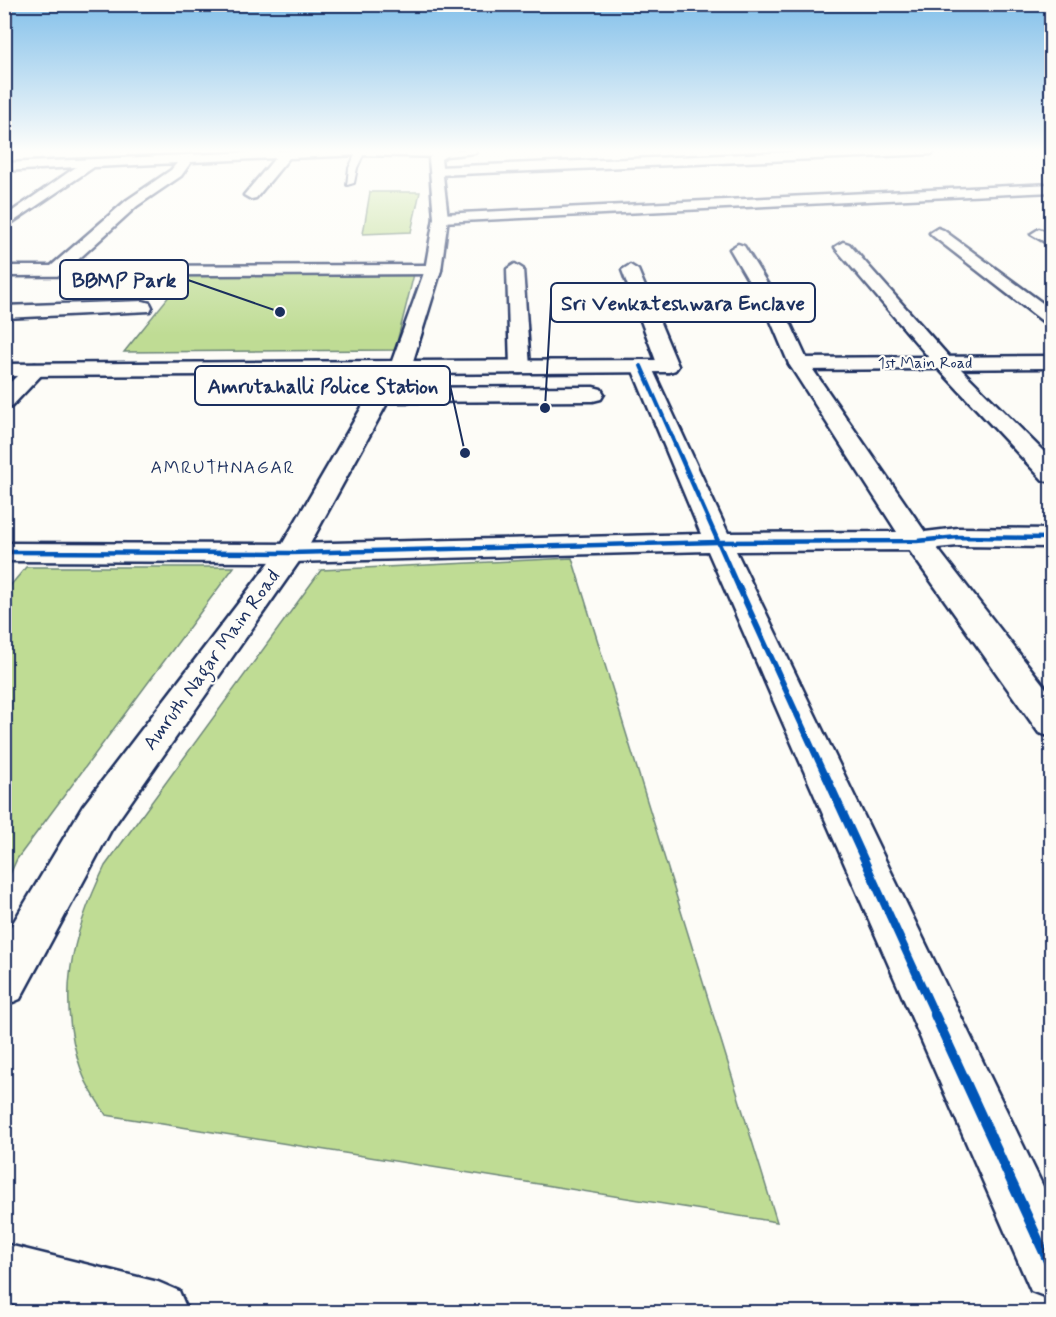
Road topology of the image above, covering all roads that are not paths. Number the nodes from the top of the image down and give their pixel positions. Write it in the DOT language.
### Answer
graph roads {
  1 [pos="22,211"];
  2 [pos="122,211"];
  3 [pos="440,211"];
  4 [pos="574,211"];
  5 [pos="441,218"];
  6 [pos="4,224"];
  7 [pos="938,233"];
  8 [pos="843,247"];
  9 [pos="738,249"];
  10 [pos="515,269"];
  11 [pos="433,270"];
  12 [pos="630,270"];
  13 [pos="4,271"];
  14 [pos="55,271"];
  15 [pos="143,307"];
  16 [pos="4,312"];
  17 [pos="1052,319"];
  18 [pos="1052,362"];
  19 [pos="944,363"];
  20 [pos="799,364"];
  21 [pos="655,366"];
  22 [pos="520,367"];
  23 [pos="400,368"];
  24 [pos="4,370"];
  25 [pos="35,370"];
  26 [pos="593,394"];
  27 [pos="380,395"];
  28 [pos="4,401"];
  29 [pos="1021,444"];
  30 [pos="1052,445"];
  31 [pos="1052,475"];
  32 [pos="1052,538"];
  33 [pos="916,541"];
  34 [pos="718,542"];
  35 [pos="4,552"];
  36 [pos="291,553"];
  37 [pos="1052,723"];
  38 [pos="4,983"];
  39 [pos="1052,1270"];
  40 [pos="4,1273"];
  41 [pos="158,1312"];
  1 -- 6 [label="street"];
  2 -- 14 [label="street"];
  3 -- 5 [label="street, Amruth Nagar Main Road"];
  4 -- 5 [label="street"];
  5 -- 11 [label="street, Amruth Nagar Main Road"];
  7 -- 17 [label="street"];
  8 -- 19 [label="street"];
  9 -- 20 [label="street"];
  10 -- 22 [label="street"];
  11 -- 14 [label="street"];
  11 -- 23 [label="street, Amruth Nagar Main Road"];
  12 -- 21 [label="street"];
  13 -- 14 [label="street"];
  15 -- 16 [label="street"];
  18 -- 19 [label="street, 1st Main Road"];
  19 -- 20 [label="street, 1st Main Road"];
  19 -- 29 [label="street"];
  20 -- 33 [label="street"];
  21 -- 22 [label="street"];
  21 -- 34 [label="street"];
  22 -- 23 [label="street"];
  23 -- 25 [label="street"];
  23 -- 27 [label="street, Amruth Nagar Main Road"];
  24 -- 25 [label="street"];
  25 -- 28 [label="street"];
  26 -- 27 [label="street"];
  27 -- 36 [label="street, Amruth Nagar Main Road"];
  29 -- 30 [label="street"];
  29 -- 31 [label="street"];
  32 -- 33 [label="street"];
  33 -- 34 [label="street"];
  33 -- 37 [label="street"];
  34 -- 36 [label="street"];
  34 -- 39 [label="street"];
  35 -- 36 [label="street"];
  36 -- 38 [label="street, Amruth Nagar Main Road"];
  40 -- 41 [label="street"];
}
